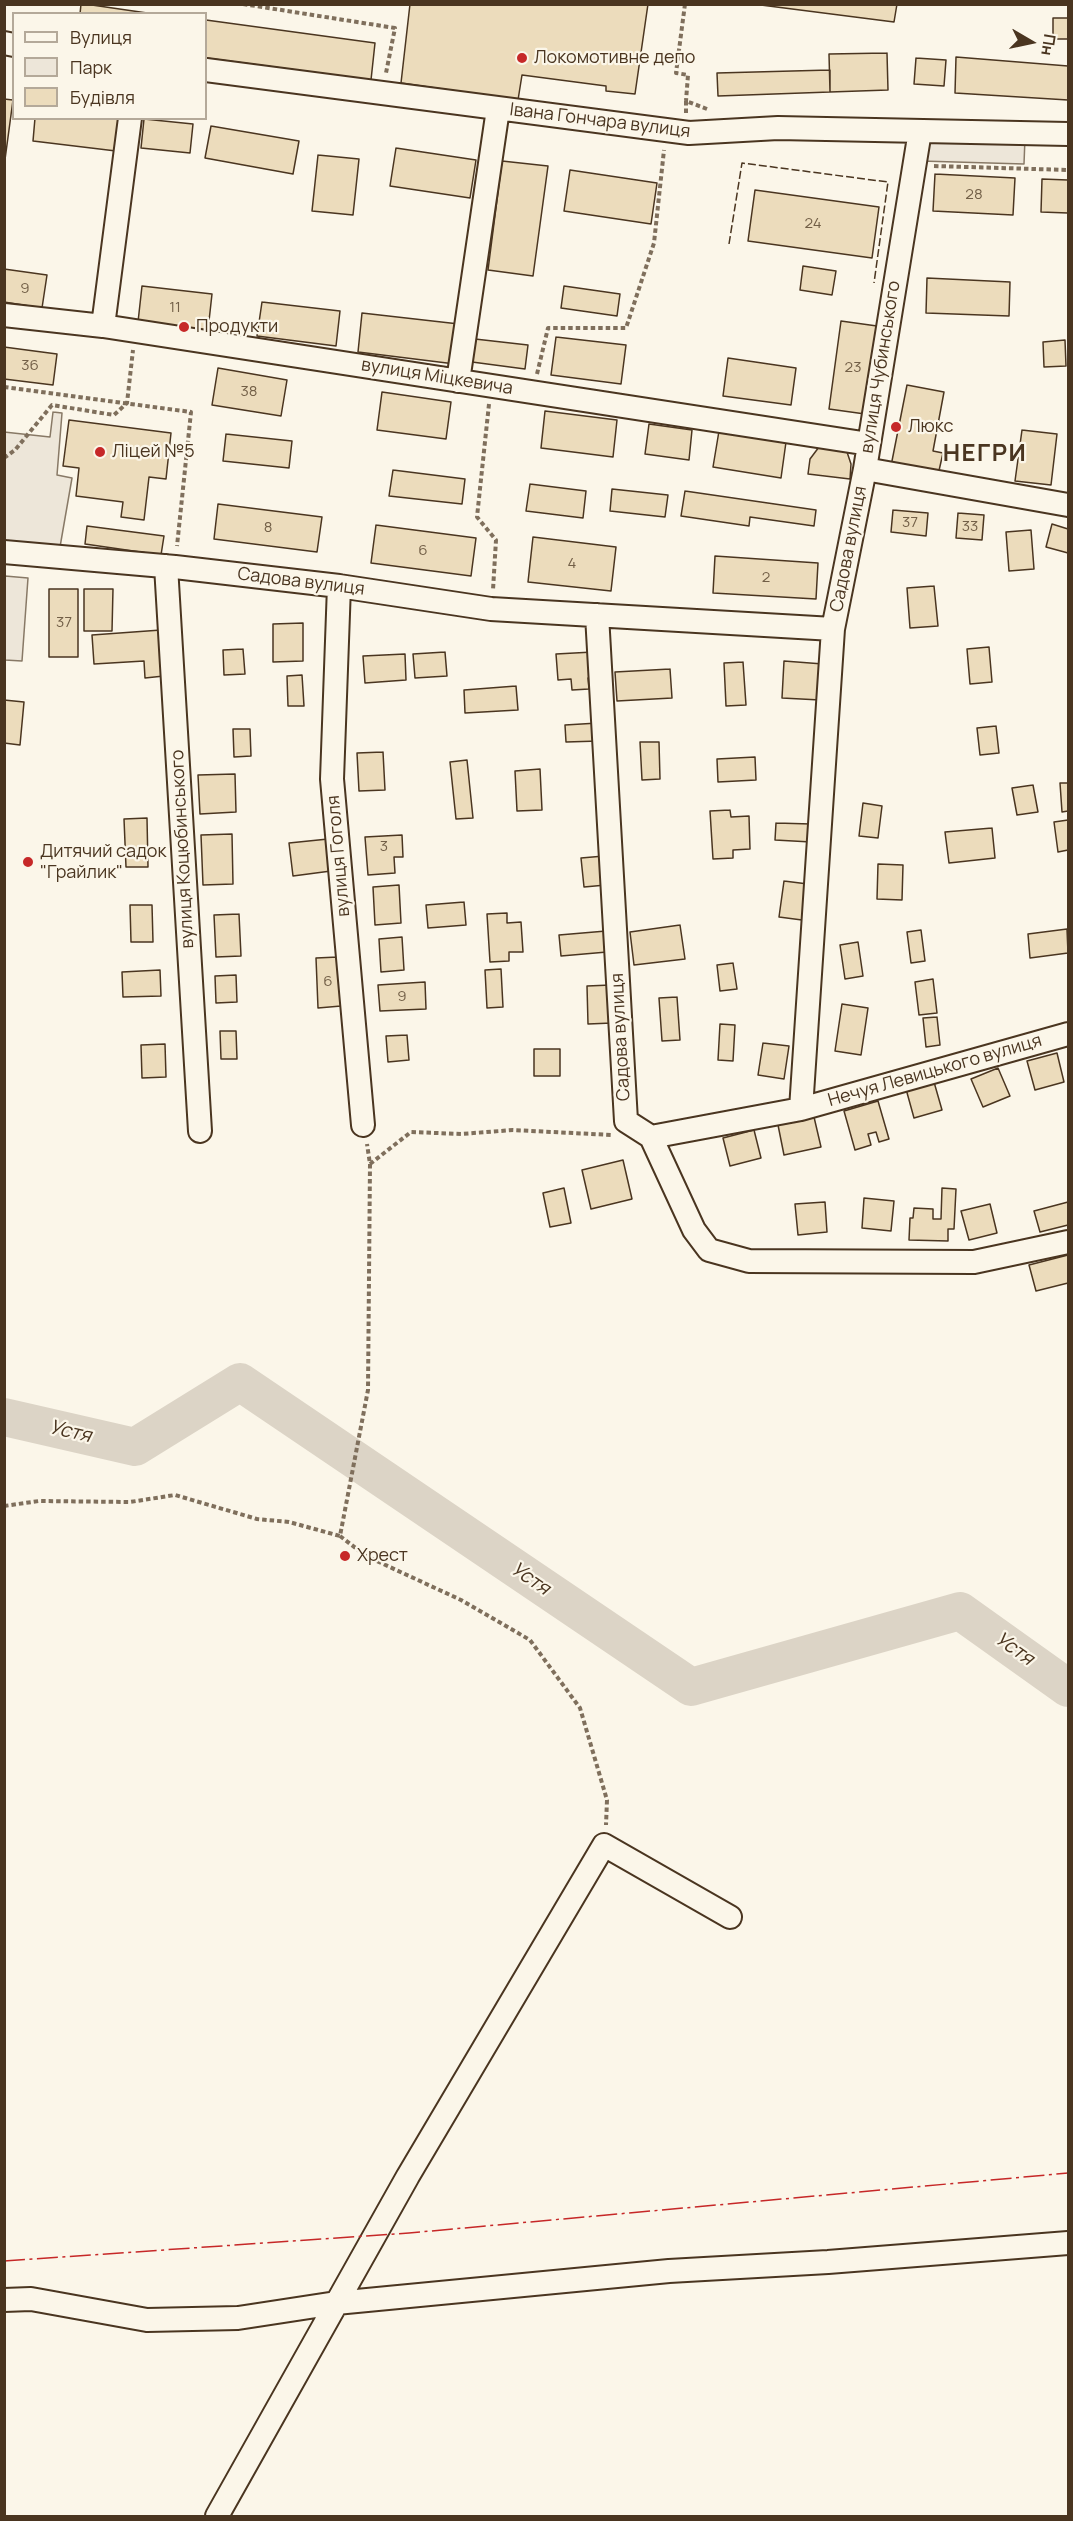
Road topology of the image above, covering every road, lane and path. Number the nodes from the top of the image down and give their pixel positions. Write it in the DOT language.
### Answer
graph roads {
  1 [pos="243,4"];
  2 [pos="685,4"];
  3 [pos="207,70"];
  4 [pos="384,85"];
  5 [pos="686,101"];
  6 [pos="498,109"];
  7 [pos="130,120"];
  8 [pos="920,131"];
  9 [pos="689,133"];
  10 [pos="1068,134"];
  11 [pos="914,166"];
  12 [pos="1068,170"];
  13 [pos="4,315"];
  14 [pos="103,326"];
  15 [pos="136,331"];
  16 [pos="458,381"];
  17 [pos="492,386"];
  18 [pos="4,387"];
  19 [pos="533,392"];
  20 [pos="127,403"];
  21 [pos="869,444"];
  22 [pos="4,458"];
  23 [pos="865,469"];
  24 [pos="1068,505"];
  25 [pos="4,552"];
  26 [pos="170,566"];
  27 [pos="339,586"];
  28 [pos="491,609"];
  29 [pos="597,615"];
  30 [pos="833,629"];
  31 [pos="1068,1034"];
  32 [pos="801,1108"];
  33 [pos="363,1125"];
  34 [pos="200,1131"];
  35 [pos="616,1135"];
  36 [pos="651,1137"];
  37 [pos="370,1164"];
  38 [pos="1068,1242"];
  39 [pos="4,1506"];
  40 [pos="340,1536"];
  41 [pos="604,1845"];
  42 [pos="730,1917"];
  43 [pos="1068,2242"];
  44 [pos="4,2300"];
  45 [pos="336,2302"];
  46 [pos="217,2517"];
  1 -- 4 [label="path"];
  2 -- 5 [label="path"];
  3 -- 6 [label="street, Івана Гончара вулиця"];
  6 -- 9 [label="street, Івана Гончара вулиця"];
  6 -- 16 [label="street"];
  7 -- 14 [label="street"];
  8 -- 9 [label="street, Івана Гончара вулиця"];
  8 -- 10 [label="street, Івана Гончара вулиця"];
  8 -- 11 [label="street, вулиця Чубинського"];
  9 -- 19 [label="path"];
  11 -- 12 [label="path"];
  11 -- 21 [label="street, вулиця Чубинського"];
  13 -- 14 [label="street, вулиця Міцкевича"];
  14 -- 15 [label="street, вулиця Міцкевича"];
  15 -- 16 [label="street, вулиця Міцкевича"];
  15 -- 20 [label="path"];
  16 -- 17 [label="street, вулиця Міцкевича"];
  17 -- 19 [label="street, вулиця Міцкевича"];
  17 -- 28 [label="path"];
  18 -- 20 [label="path"];
  19 -- 21 [label="street, вулиця Міцкевича"];
  20 -- 22 [label="path"];
  20 -- 26 [label="path"];
  21 -- 23 [label="street, вулиця Чубинського"];
  23 -- 24 [label="street, вулиця Чубинського"];
  23 -- 30 [label="street, Садова вулиця"];
  25 -- 26 [label="street, Садова вулиця"];
  26 -- 27 [label="street, Садова вулиця"];
  26 -- 34 [label="street, вулиця Коцюбинського"];
  27 -- 28 [label="street, Садова вулиця"];
  27 -- 33 [label="street, вулиця Гоголя"];
  28 -- 29 [label="street, Садова вулиця"];
  29 -- 30 [label="street, Садова вулиця"];
  29 -- 36 [label="street, Садова вулиця"];
  30 -- 32 [label="street, Садова вулиця"];
  31 -- 32 [label="street, Нечуя Левицького вулиця"];
  32 -- 36 [label="street"];
  33 -- 37 [label="path"];
  35 -- 37 [label="path"];
  36 -- 38 [label="street"];
  37 -- 40 [label="path"];
  39 -- 40 [label="path"];
  40 -- 41 [label="path"];
  41 -- 42 [label="street"];
  41 -- 45 [label="street"];
  43 -- 45 [label="street"];
  44 -- 45 [label="street"];
  45 -- 46 [label="street"];
}
